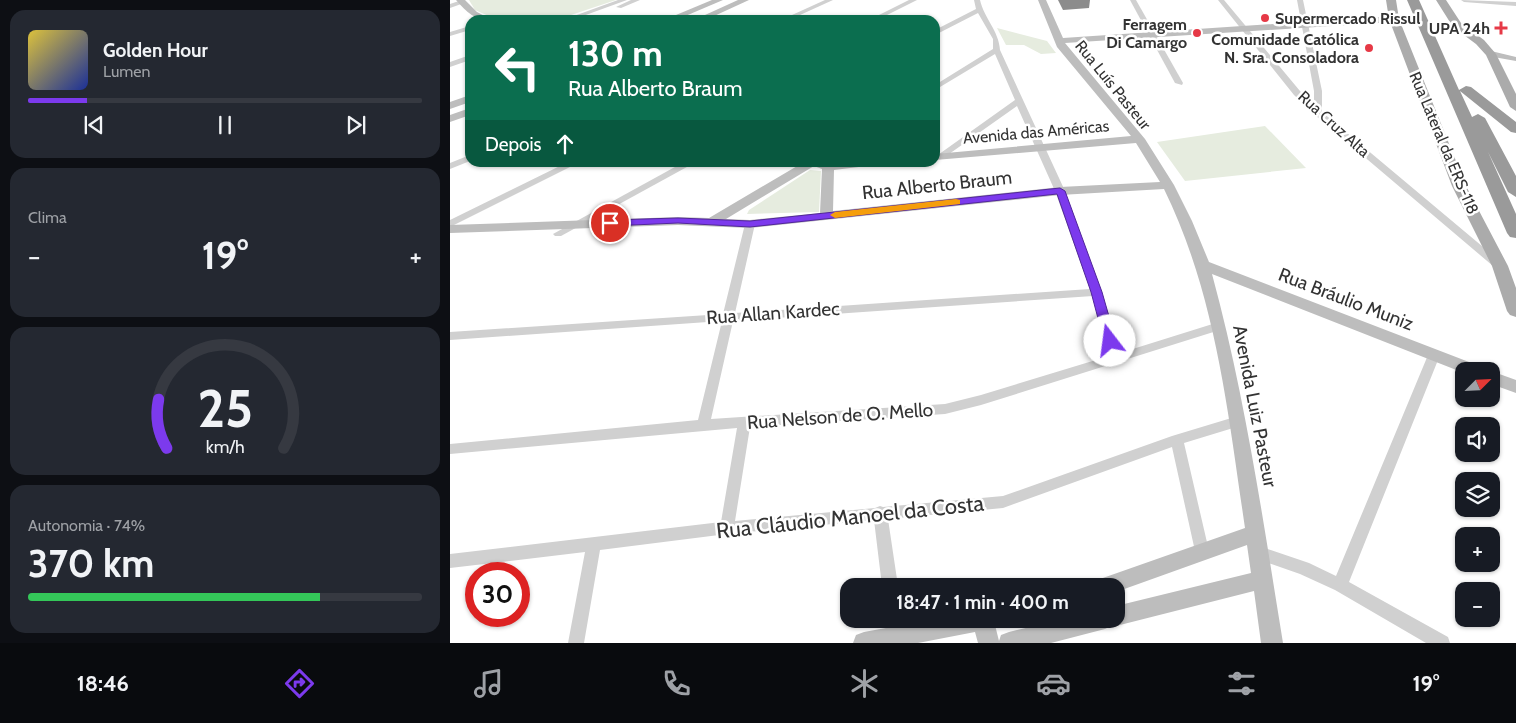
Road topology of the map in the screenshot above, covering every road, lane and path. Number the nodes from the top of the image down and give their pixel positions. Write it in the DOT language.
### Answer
graph roads {
  1 [pos="624,0"];
  2 [pos="636,0"];
  3 [pos="719,0"];
  4 [pos="745,0"];
  5 [pos="830,0"];
  6 [pos="914,0"];
  7 [pos="977,0"];
  8 [pos="1042,0"];
  9 [pos="1133,0"];
  10 [pos="1221,0"];
  11 [pos="1300,0"];
  12 [pos="1391,0"];
  13 [pos="1412,0"];
  14 [pos="1422,0"];
  15 [pos="1441,0"];
  16 [pos="1464,0"];
  17 [pos="461,1"];
  18 [pos="1516,4"];
  19 [pos="979,10"];
  20 [pos="456,11"];
  21 [pos="476,15"];
  22 [pos="580,15"];
  23 [pos="594,15"];
  24 [pos="681,15"];
  25 [pos="709,15"];
  26 [pos="796,15"];
  27 [pos="882,15"];
  28 [pos="1394,19"];
  29 [pos="1304,24"];
  30 [pos="1243,29"];
  31 [pos="465,30"];
  32 [pos="940,30"];
  33 [pos="450,34"];
  34 [pos="1153,35"];
  35 [pos="1059,41"];
  36 [pos="997,50"];
  37 [pos="1491,54"];
  38 [pos="465,59"];
  39 [pos="1515,59"];
  40 [pos="450,65"];
  41 [pos="1499,70"];
  42 [pos="1179,83"];
  43 [pos="940,85"];
  44 [pos="1466,90"];
  45 [pos="1318,91"];
  46 [pos="1298,92"];
  47 [pos="465,100"];
  48 [pos="1018,101"];
  49 [pos="450,106"];
  50 [pos="1516,107"];
  51 [pos="465,113"];
  52 [pos="1318,113"];
  53 [pos="450,119"];
  54 [pos="1516,129"];
  55 [pos="1139,139"];
  56 [pos="1042,148"];
  57 [pos="940,155"];
  58 [pos="940,157"];
  59 [pos="465,160"];
  60 [pos="450,166"];
  61 [pos="566,167"];
  62 [pos="683,167"];
  63 [pos="804,167"];
  64 [pos="828,167"];
  65 [pos="1168,184"];
  66 [pos="1060,191"];
  67 [pos="1516,192"];
  68 [pos="826,216"];
  69 [pos="450,224"];
  70 [pos="710,224"];
  71 [pos="750,224"];
  72 [pos="576,225"];
  73 [pos="450,229"];
  74 [pos="1516,233"];
  75 [pos="558,234"];
  76 [pos="1461,234"];
  77 [pos="1486,237"];
  78 [pos="450,238"];
  79 [pos="1202,265"];
  80 [pos="1500,266"];
  81 [pos="1097,292"];
  82 [pos="1516,311"];
  83 [pos="729,316"];
  84 [pos="1219,326"];
  85 [pos="450,336"];
  86 [pos="1434,355"];
  87 [pos="1115,357"];
  88 [pos="1455,363"];
  89 [pos="1500,381"];
  90 [pos="1516,387"];
  91 [pos="744,422"];
  92 [pos="1238,422"];
  93 [pos="704,425"];
  94 [pos="1177,440"];
  95 [pos="450,449"];
  96 [pos="880,512"];
  97 [pos="727,528"];
  98 [pos="1256,533"];
  99 [pos="594,543"];
  100 [pos="1202,551"];
  101 [pos="1259,553"];
  102 [pos="450,561"];
  103 [pos="889,578"];
  104 [pos="1125,579"];
  105 [pos="1264,579"];
  106 [pos="1340,585"];
  107 [pos="1125,614"];
  108 [pos="896,628"];
  109 [pos="986,628"];
  110 [pos="1069,628"];
  111 [pos="576,643"];
  112 [pos="864,643"];
  113 [pos="989,643"];
  114 [pos="1009,643"];
  115 [pos="1272,643"];
  116 [pos="1442,643"];
  1 -- 22 [label="street"];
  2 -- 23 [label="street"];
  3 -- 24 [label="street"];
  4 -- 25 [label="street"];
  5 -- 26 [label="street"];
  6 -- 27 [label="street"];
  7 -- 19 [label="street"];
  8 -- 35 [label="street, Rua Luís Pasteur"];
  9 -- 34 [label="street"];
  10 -- 30 [label="street, Rua Cruz Alta"];
  11 -- 29 [label="street"];
  12 -- 28 [label="main road, Rua Lateral da ERS-118"];
  13 -- 74 [label="highway"];
  14 -- 44 [label="highway"];
  15 -- 37 [label="main road"];
  16 -- 18 [label="street"];
  17 -- 20 [label="street"];
  17 -- 21 [label="street"];
  19 -- 32 [label="street"];
  19 -- 36 [label="street"];
  28 -- 29 [label="street"];
  28 -- 77 [label="main road, Rua Lateral da ERS-118"];
  29 -- 30 [label="street"];
  29 -- 45 [label="street"];
  30 -- 34 [label="street"];
  30 -- 46 [label="street, Rua Cruz Alta"];
  31 -- 33 [label="street"];
  34 -- 35 [label="street"];
  34 -- 42 [label="street"];
  35 -- 55 [label="street, Rua Luís Pasteur"];
  36 -- 43 [label="street"];
  36 -- 48 [label="street"];
  37 -- 39 [label="street"];
  37 -- 41 [label="main road"];
  38 -- 40 [label="street"];
  39 -- 41 [label="street"];
  41 -- 50 [label="main road"];
  44 -- 54 [label="highway"];
  44 -- 67 [label="highway"];
  45 -- 46 [label="street"];
  45 -- 52 [label="street"];
  46 -- 52 [label="street, Rua Cruz Alta"];
  47 -- 49 [label="street"];
  48 -- 56 [label="street"];
  48 -- 57 [label="street"];
  51 -- 53 [label="street"];
  52 -- 76 [label="street, Rua Cruz Alta"];
  55 -- 56 [label="street, Avenida das Américas"];
  55 -- 65 [label="street, Rua Luís Pasteur"];
  56 -- 58 [label="street, Avenida das Américas"];
  56 -- 66 [label="street"];
  59 -- 60 [label="street"];
  61 -- 69 [label="street"];
  62 -- 72 [label="street"];
  63 -- 70 [label="street"];
  64 -- 68 [label="street"];
  65 -- 66 [label="street, Rua Alberto Braum"];
  65 -- 79 [label="street, Avenida Luiz Pasteur"];
  66 -- 68 [label="street, Rua Alberto Braum"];
  66 -- 81 [label="street"];
  68 -- 71 [label="street, Rua Alberto Braum"];
  70 -- 71 [label="street, Rua Alberto Braum"];
  70 -- 72 [label="street"];
  70 -- 75 [label="street"];
  71 -- 83 [label="street"];
  72 -- 73 [label="street"];
  72 -- 75 [label="street"];
  75 -- 78 [label="street"];
  76 -- 77 [label="street"];
  76 -- 80 [label="street, Rua Cruz Alta"];
  77 -- 80 [label="main road, Rua Lateral da ERS-118"];
  79 -- 84 [label="street, Avenida Luiz Pasteur"];
  79 -- 86 [label="street, Rua Bráulio Muniz"];
  80 -- 82 [label="main road, Rua Lateral da ERS-118"];
  81 -- 83 [label="street, Rua Allan Kardec"];
  81 -- 87 [label="street"];
  83 -- 85 [label="street, Rua Allan Kardec"];
  83 -- 93 [label="street"];
  84 -- 87 [label="street, Rua Nelson de O. Mello"];
  84 -- 92 [label="street, Avenida Luiz Pasteur"];
  86 -- 88 [label="street, Rua Bráulio Muniz"];
  86 -- 106 [label="street"];
  87 -- 91 [label="street, Rua Nelson de O. Mello"];
  89 -- 90 [label="street"];
  91 -- 93 [label="street, Rua Nelson de O. Mello"];
  91 -- 97 [label="street"];
  92 -- 94 [label="street, Rua Cláudio Manoel da Costa"];
  92 -- 98 [label="street, Avenida Luiz Pasteur"];
  93 -- 95 [label="street, Rua Nelson de O. Mello"];
  94 -- 96 [label="street, Rua Cláudio Manoel da Costa"];
  94 -- 100 [label="street"];
  96 -- 97 [label="street, Rua Cláudio Manoel da Costa"];
  96 -- 103 [label="street"];
  97 -- 99 [label="street, Rua Cláudio Manoel da Costa"];
  98 -- 100 [label="street"];
  98 -- 101 [label="street, Avenida Luiz Pasteur"];
  99 -- 102 [label="street, Rua Cláudio Manoel da Costa"];
  99 -- 111 [label="street"];
  100 -- 104 [label="street"];
  101 -- 105 [label="street, Avenida Luiz Pasteur"];
  101 -- 106 [label="street"];
  105 -- 107 [label="street"];
  105 -- 115 [label="street, Avenida Luiz Pasteur"];
  106 -- 116 [label="street"];
  108 -- 112 [label="street"];
  109 -- 113 [label="street"];
  110 -- 114 [label="street"];
}
